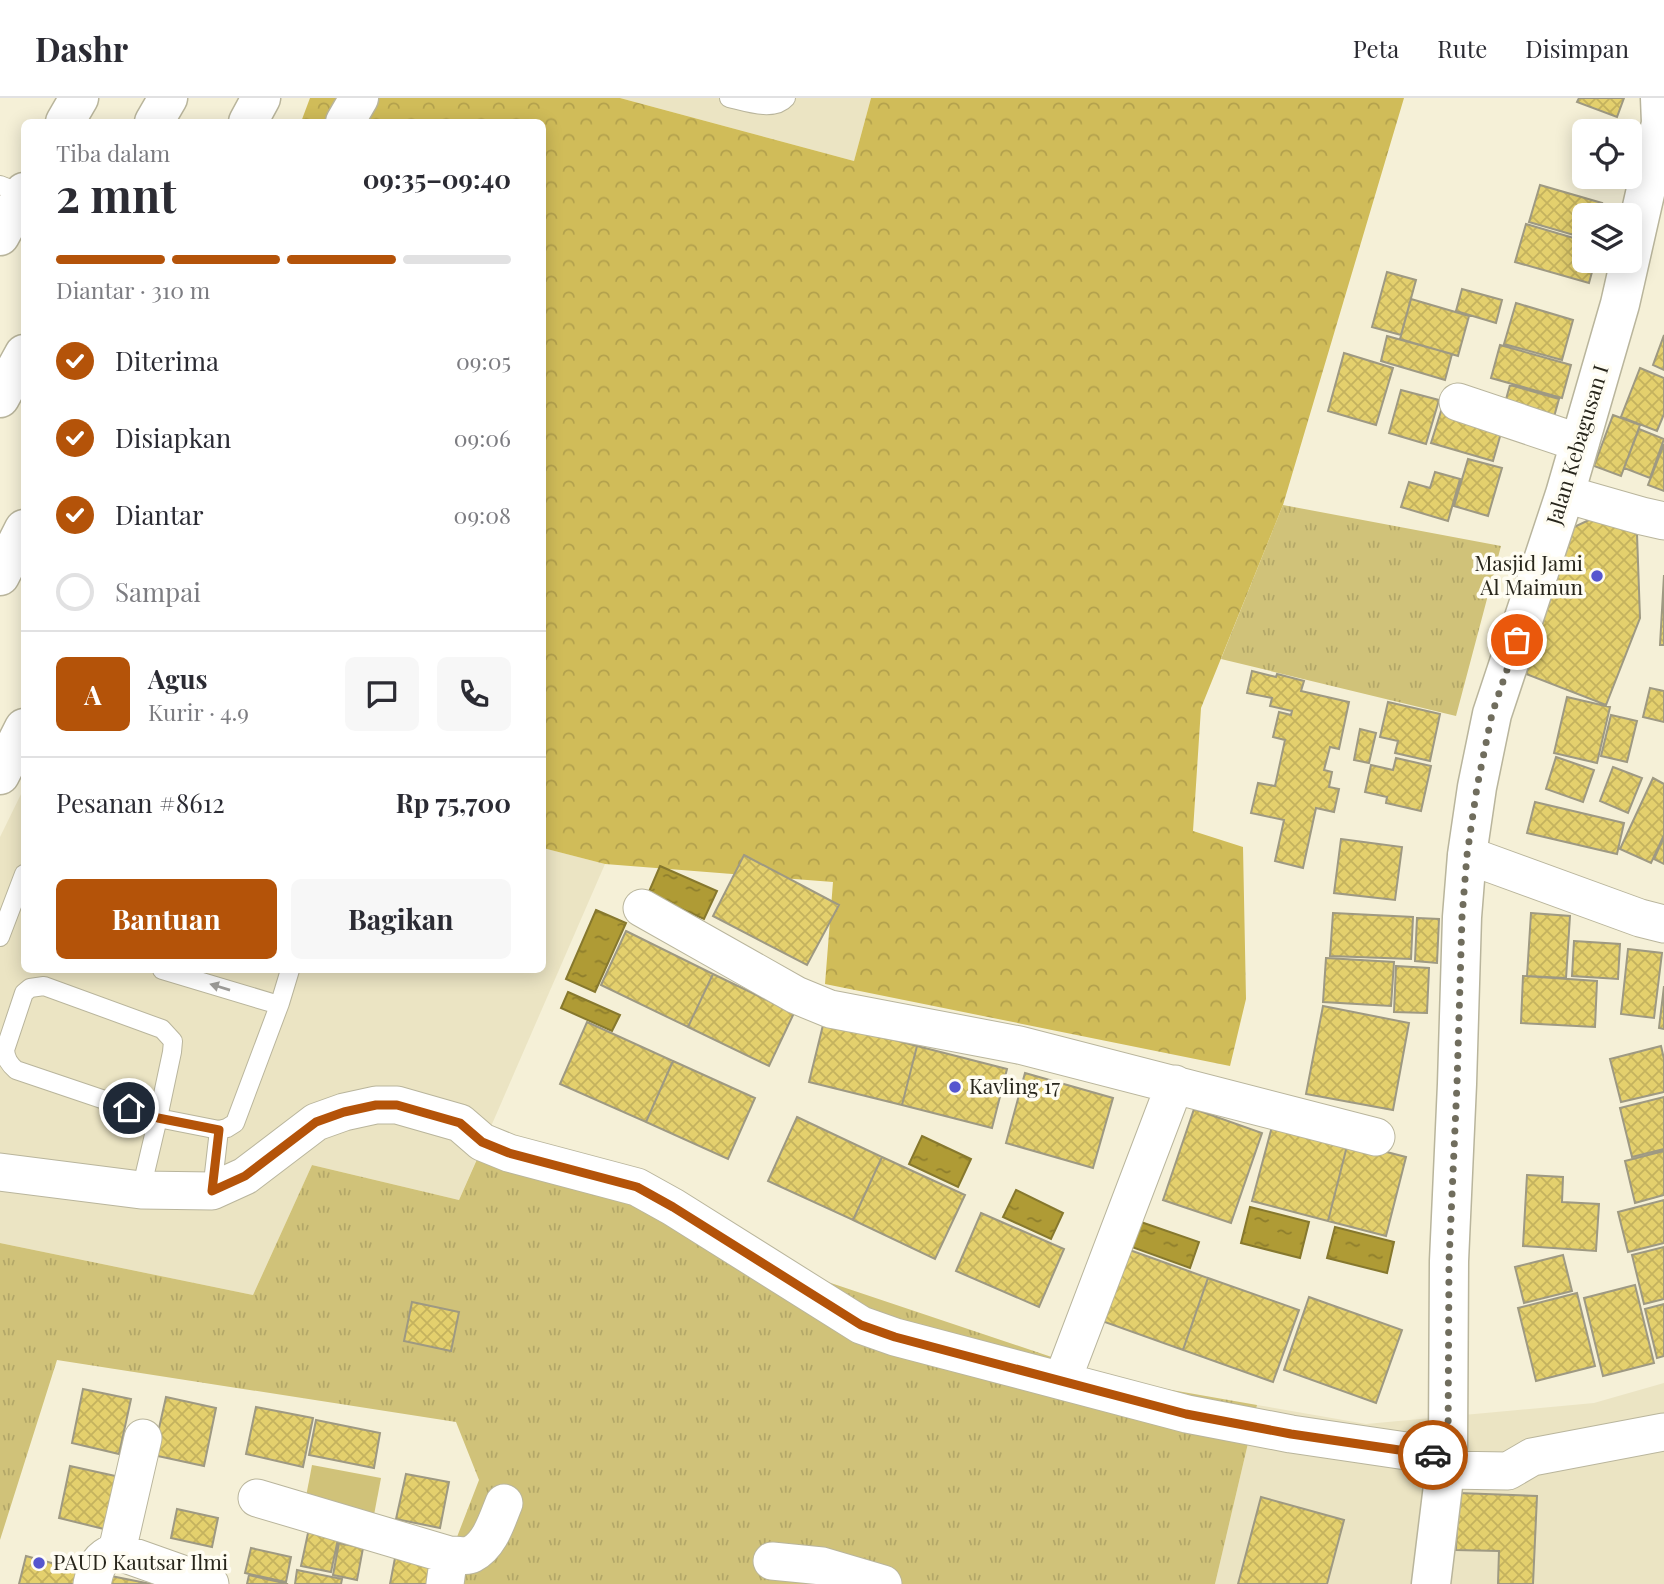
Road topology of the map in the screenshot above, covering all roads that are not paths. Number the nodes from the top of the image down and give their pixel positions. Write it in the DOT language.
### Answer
graph roads {
  1 [pos="79,98"];
  2 [pos="168,98"];
  3 [pos="261,98"];
  4 [pos="359,98"];
  5 [pos="730,98"];
  6 [pos="786,98"];
  7 [pos="1660,98"];
  8 [pos="67,119"];
  9 [pos="156,119"];
  10 [pos="250,119"];
  11 [pos="347,119"];
  12 [pos="1657,175"];
  13 [pos="16,190"];
  14 [pos="0,236"];
  15 [pos="21,360"];
  16 [pos="0,398"];
  17 [pos="1458,402"];
  18 [pos="1580,443"];
  19 [pos="1565,494"];
  20 [pos="1664,521"];
  21 [pos="21,535"];
  22 [pos="0,576"];
  23 [pos="21,734"];
  24 [pos="0,775"];
  25 [pos="1467,855"];
  26 [pos="21,882"];
  27 [pos="642,908"];
  28 [pos="1664,924"];
  29 [pos="0,937"];
  30 [pos="172,973"];
  31 [pos="289,973"];
  32 [pos="279,1005"];
  33 [pos="1175,1084"];
  34 [pos="158,1118"];
  35 [pos="219,1130"];
  36 [pos="1376,1137"];
  37 [pos="0,1172"];
  38 [pos="141,1190"];
  39 [pos="212,1191"];
  40 [pos="1062,1381"];
  41 [pos="1664,1433"];
  42 [pos="143,1438"];
  43 [pos="1446,1463"];
  44 [pos="257,1498"];
  45 [pos="504,1503"];
  46 [pos="117,1551"];
  47 [pos="772,1561"];
  48 [pos="447,1569"];
  49 [pos="92,1584"];
  50 [pos="210,1584"];
  51 [pos="883,1584"];
  52 [pos="1431,1584"];
  1 -- 8 [label="main road"];
  2 -- 9 [label="main road"];
  3 -- 10 [label="main road"];
  4 -- 11 [label="main road"];
  5 -- 6 [label="lane"];
  7 -- 12 [label="main road, Jalan Kebagusan I"];
  12 -- 18 [label="main road, Jalan Kebagusan I"];
  13 -- 14 [label="main road"];
  15 -- 16 [label="main road"];
  17 -- 18 [label="street"];
  18 -- 19 [label="main road, Jalan Kebagusan I"];
  19 -- 20 [label="street"];
  19 -- 25 [label="main road, Jalan Kebagusan I"];
  21 -- 22 [label="main road"];
  23 -- 24 [label="main road"];
  25 -- 28 [label="street"];
  25 -- 43 [label="main road, Jalan Kebagusan I"];
  26 -- 29 [label="lane"];
  27 -- 33 [label="street"];
  32 -- 30 [label="lane, one-way"];
  31 -- 32 [label="lane"];
  32 -- 35 [label="lane"];
  33 -- 36 [label="street"];
  33 -- 40 [label="street"];
  34 -- 34 [label="lane"];
  34 -- 35 [label="lane"];
  34 -- 38 [label="lane"];
  35 -- 39 [label="lane"];
  37 -- 38 [label="street"];
  38 -- 39 [label="street"];
  39 -- 40 [label="street"];
  40 -- 43 [label="street"];
  41 -- 43 [label="street"];
  42 -- 46 [label="street"];
  43 -- 52 [label="main road, Jalan Kebagusan I"];
  44 -- 48 [label="street"];
  45 -- 48 [label="street"];
  46 -- 49 [label="street"];
  46 -- 50 [label="street"];
  47 -- 51 [label="street"];
}
